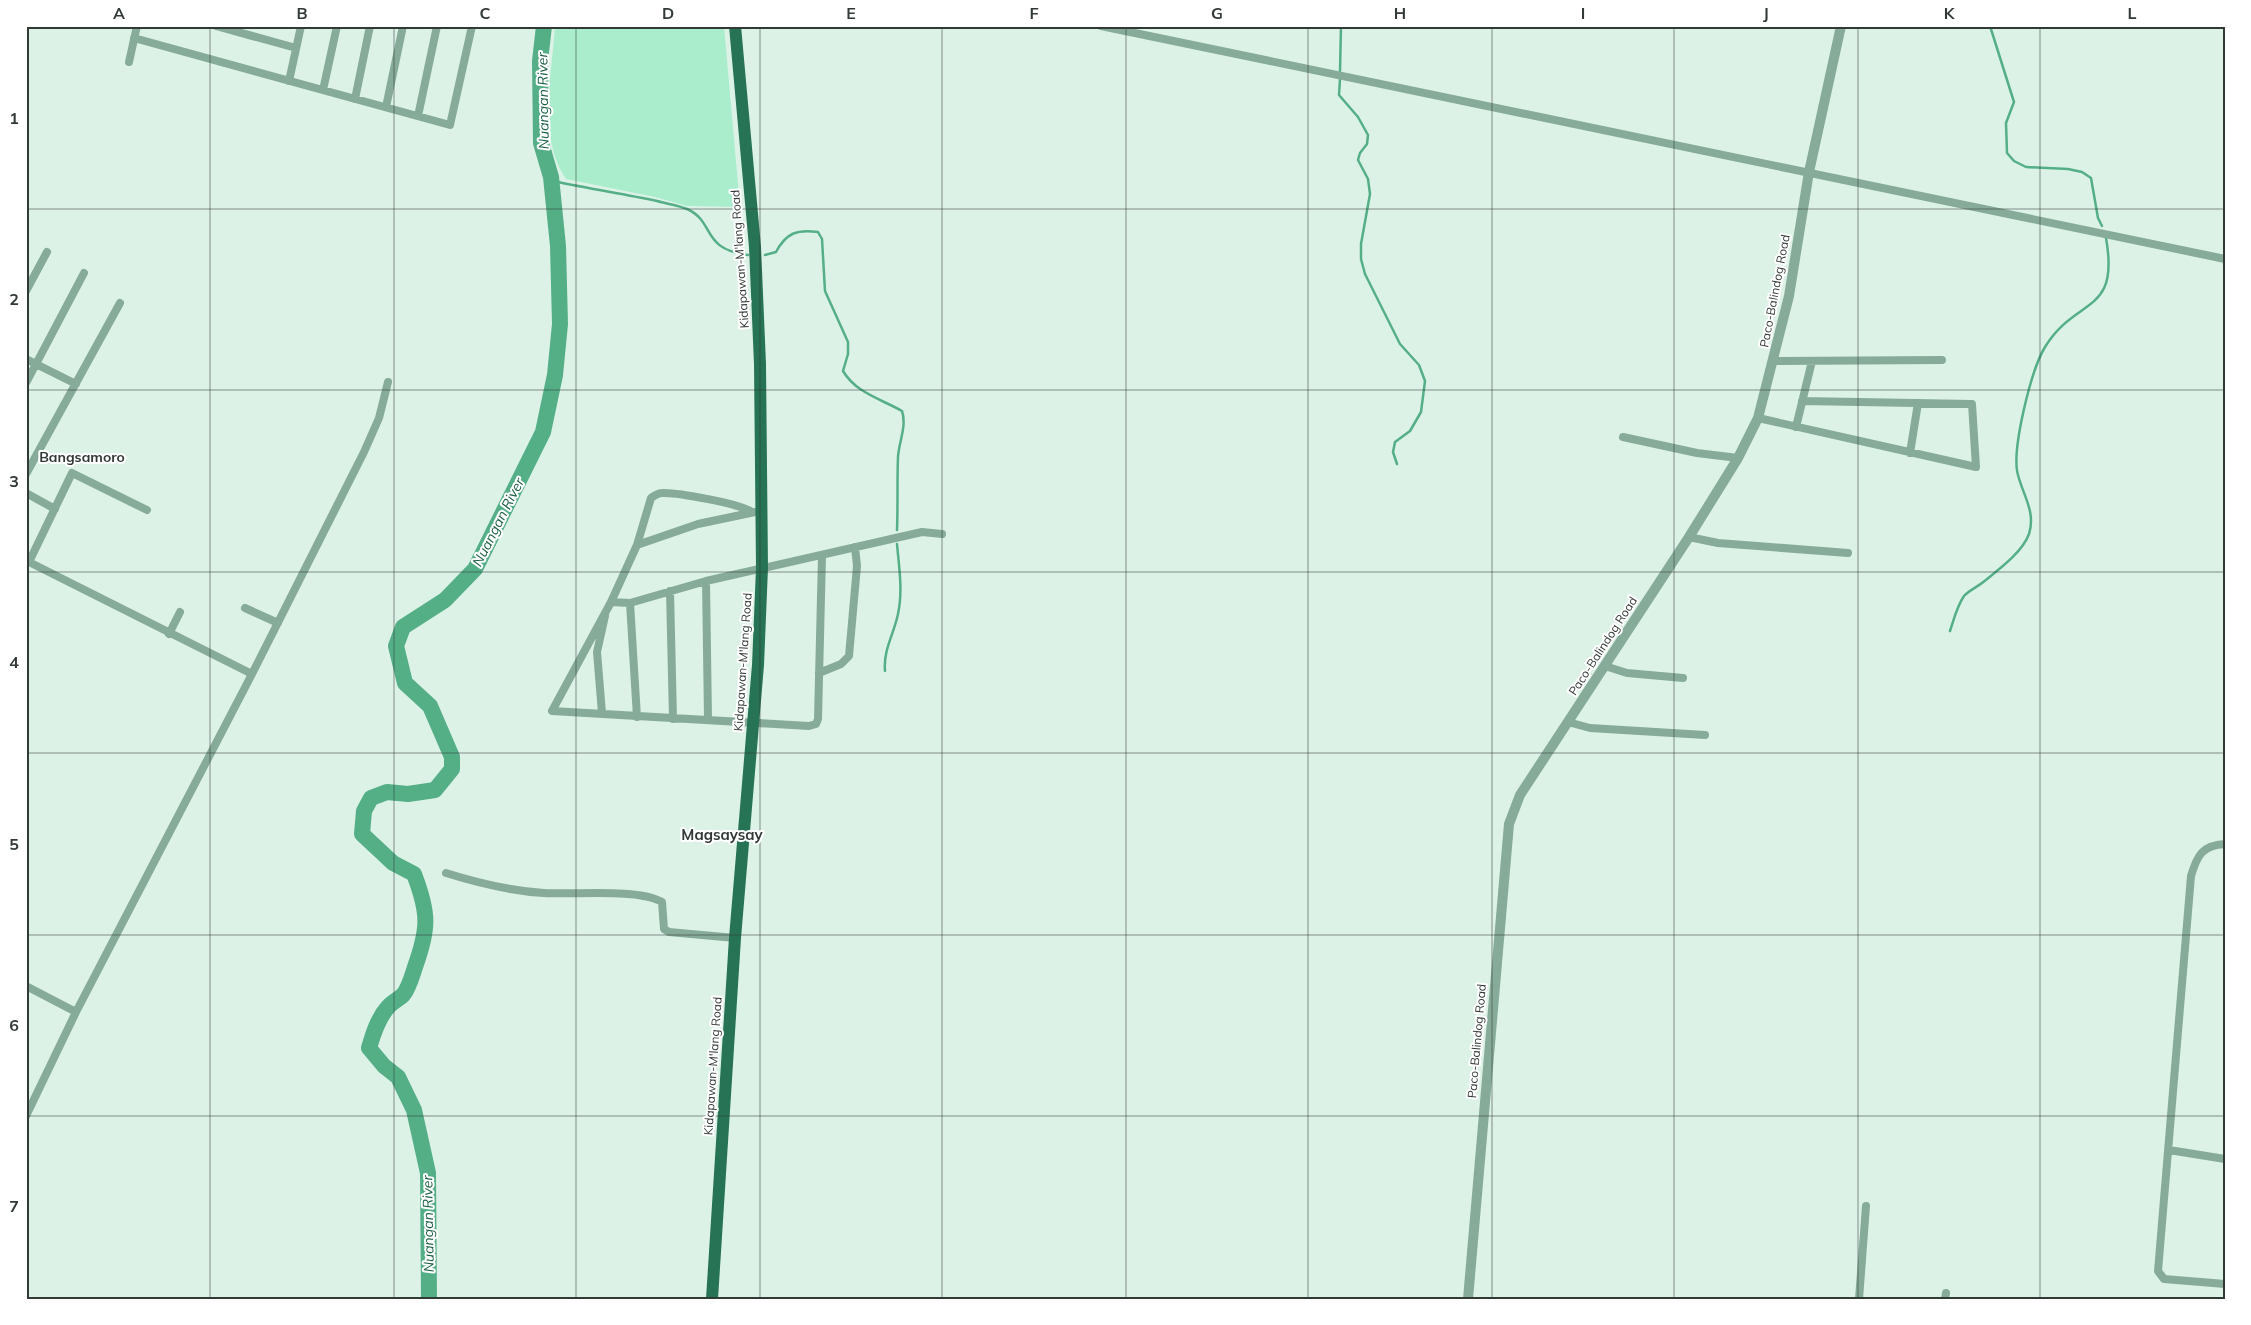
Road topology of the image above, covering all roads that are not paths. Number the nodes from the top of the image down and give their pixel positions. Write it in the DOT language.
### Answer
graph roads {
  1 [pos="137,26"];
  2 [pos="216,26"];
  3 [pos="300,26"];
  4 [pos="337,26"];
  5 [pos="370,26"];
  6 [pos="403,26"];
  7 [pos="437,26"];
  8 [pos="472,26"];
  9 [pos="735,26"];
  10 [pos="1101,26"];
  11 [pos="1841,26"];
  12 [pos="240,29"];
  13 [pos="134,38"];
  14 [pos="296,48"];
  15 [pos="129,62"];
  16 [pos="289,81"];
  17 [pos="323,90"];
  18 [pos="355,99"];
  19 [pos="386,107"];
  20 [pos="418,116"];
  21 [pos="1809,172"];
  22 [pos="46,252"];
  23 [pos="2225,258"];
  24 [pos="84,273"];
  25 [pos="26,291"];
  26 [pos="120,303"];
  27 [pos="26,359"];
  28 [pos="1942,360"];
  29 [pos="1774,361"];
  30 [pos="1812,361"];
  31 [pos="36,364"];
  32 [pos="388,382"];
  33 [pos="26,383"];
  34 [pos="76,384"];
  35 [pos="1802,401"];
  36 [pos="1918,403"];
  37 [pos="1758,418"];
  38 [pos="1796,427"];
  39 [pos="1623,437"];
  40 [pos="1910,453"];
  41 [pos="1738,458"];
  42 [pos="26,474"];
  43 [pos="26,493"];
  44 [pos="55,509"];
  45 [pos="147,510"];
  46 [pos="757,511"];
  47 [pos="942,534"];
  48 [pos="1689,537"];
  49 [pos="637,545"];
  50 [pos="856,548"];
  51 [pos="1848,553"];
  52 [pos="822,556"];
  53 [pos="762,568"];
  54 [pos="706,581"];
  55 [pos="670,591"];
  56 [pos="630,602"];
  57 [pos="609,605"];
  58 [pos="245,608"];
  59 [pos="180,612"];
  60 [pos="278,623"];
  61 [pos="169,634"];
  62 [pos="1605,666"];
  63 [pos="819,673"];
  64 [pos="252,674"];
  65 [pos="1683,678"];
  66 [pos="602,713"];
  67 [pos="638,717"];
  68 [pos="673,719"];
  69 [pos="708,719"];
  70 [pos="753,722"];
  71 [pos="1568,722"];
  72 [pos="1704,735"];
  73 [pos="2225,844"];
  74 [pos="446,873"];
  75 [pos="735,938"];
  76 [pos="26,986"];
  77 [pos="76,1012"];
  78 [pos="26,1116"];
  79 [pos="2169,1150"];
  80 [pos="2225,1159"];
  81 [pos="1866,1206"];
  82 [pos="2225,1284"];
  83 [pos="712,1299"];
  84 [pos="1468,1299"];
  85 [pos="1859,1299"];
  1 -- 13 [label="street"];
  2 -- 12 [label="street"];
  3 -- 14 [label="street"];
  4 -- 17 [label="street"];
  5 -- 18 [label="street"];
  6 -- 19 [label="street"];
  7 -- 20 [label="street"];
  8 -- 20 [label="street"];
  9 -- 46 [label="main road, Kidapawan-M'lang Road"];
  10 -- 21 [label="street"];
  11 -- 21 [label="street, Paco-Balindog Road"];
  12 -- 14 [label="street"];
  13 -- 15 [label="street"];
  13 -- 16 [label="street"];
  14 -- 16 [label="street"];
  16 -- 17 [label="street"];
  17 -- 18 [label="street"];
  18 -- 19 [label="street"];
  19 -- 20 [label="street"];
  21 -- 23 [label="street"];
  21 -- 29 [label="street, Paco-Balindog Road"];
  22 -- 25 [label="street"];
  24 -- 31 [label="street"];
  26 -- 34 [label="street"];
  27 -- 31 [label="street"];
  28 -- 30 [label="street"];
  29 -- 30 [label="street"];
  29 -- 37 [label="street, Paco-Balindog Road"];
  30 -- 35 [label="street"];
  31 -- 33 [label="street"];
  31 -- 34 [label="street"];
  32 -- 60 [label="street"];
  34 -- 42 [label="street"];
  35 -- 36 [label="street"];
  35 -- 38 [label="street"];
  36 -- 40 [label="street"];
  36 -- 40 [label="street"];
  37 -- 38 [label="street"];
  37 -- 41 [label="street, Paco-Balindog Road"];
  38 -- 40 [label="street"];
  39 -- 41 [label="street"];
  41 -- 48 [label="street, Paco-Balindog Road"];
  43 -- 44 [label="street"];
  44 -- 45 [label="street"];
  44 -- 61 [label="street"];
  46 -- 49 [label="street"];
  46 -- 49 [label="street"];
  46 -- 53 [label="main road, Kidapawan-M'lang Road"];
  47 -- 50 [label="street"];
  48 -- 51 [label="street"];
  48 -- 62 [label="street, Paco-Balindog Road"];
  49 -- 57 [label="street"];
  50 -- 52 [label="street"];
  50 -- 63 [label="street"];
  52 -- 53 [label="street"];
  52 -- 63 [label="street"];
  53 -- 54 [label="street"];
  53 -- 70 [label="main road, Kidapawan-M'lang Road"];
  54 -- 55 [label="street"];
  54 -- 69 [label="street"];
  55 -- 56 [label="street"];
  55 -- 68 [label="street"];
  56 -- 57 [label="street"];
  56 -- 67 [label="street"];
  57 -- 66 [label="street"];
  57 -- 66 [label="street"];
  58 -- 60 [label="street"];
  59 -- 61 [label="street"];
  60 -- 64 [label="street"];
  61 -- 64 [label="street"];
  62 -- 65 [label="street"];
  62 -- 71 [label="street, Paco-Balindog Road"];
  63 -- 70 [label="street"];
  64 -- 77 [label="street"];
  66 -- 67 [label="street"];
  67 -- 68 [label="street"];
  68 -- 69 [label="street"];
  69 -- 70 [label="street"];
  70 -- 75 [label="main road, Kidapawan-M'lang Road"];
  71 -- 72 [label="street"];
  71 -- 84 [label="street, Paco-Balindog Road"];
  73 -- 79 [label="street"];
  74 -- 75 [label="street"];
  75 -- 83 [label="main road, Kidapawan-M'lang Road"];
  76 -- 77 [label="street"];
  77 -- 78 [label="street"];
  79 -- 80 [label="street"];
  79 -- 82 [label="street"];
  81 -- 85 [label="street"];
}
